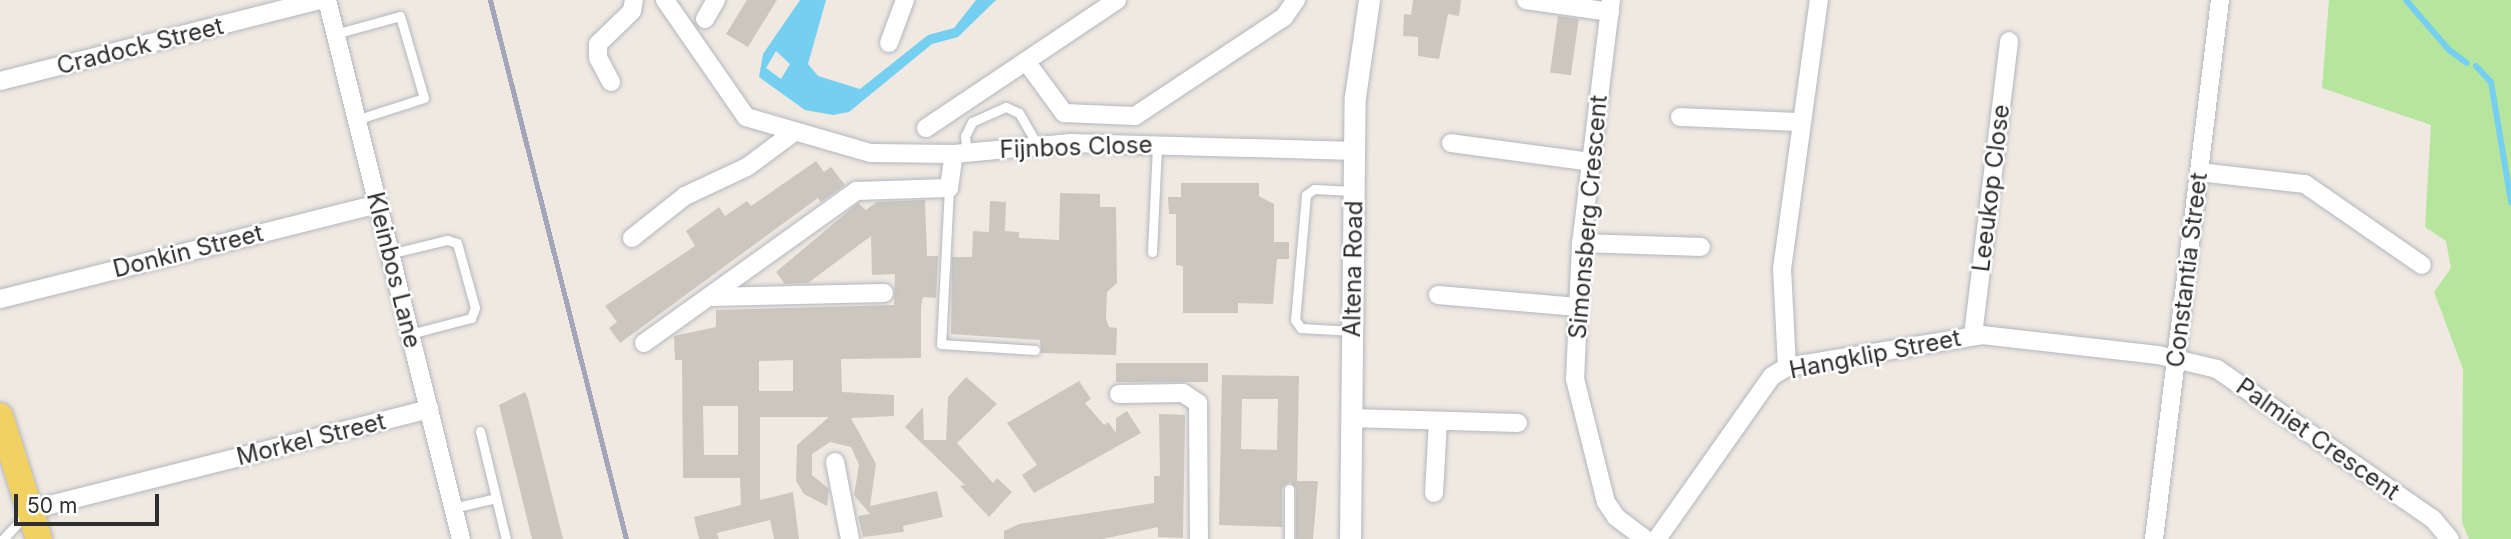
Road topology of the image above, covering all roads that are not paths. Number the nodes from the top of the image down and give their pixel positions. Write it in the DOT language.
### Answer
graph roads {
  1 [pos="320,0"];
  2 [pos="327,0"];
  3 [pos="635,0"];
  4 [pos="665,0"];
  5 [pos="716,0"];
  6 [pos="905,0"];
  7 [pos="1117,0"];
  8 [pos="1296,0"];
  9 [pos="1369,0"];
  10 [pos="1526,0"];
  11 [pos="1819,0"];
  12 [pos="2220,0"];
  13 [pos="1611,6"];
  14 [pos="705,19"];
  15 [pos="335,34"];
  16 [pos="2009,41"];
  17 [pos="889,43"];
  18 [pos="1028,64"];
  19 [pos="0,81"];
  20 [pos="611,82"];
  21 [pos="1680,117"];
  22 [pos="356,120"];
  23 [pos="1801,122"];
  24 [pos="926,128"];
  25 [pos="796,134"];
  26 [pos="1451,143"];
  27 [pos="1157,144"];
  28 [pos="1038,146"];
  29 [pos="1355,150"];
  30 [pos="961,153"];
  31 [pos="1591,162"];
  32 [pos="2199,172"];
  33 [pos="949,188"];
  34 [pos="1354,191"];
  35 [pos="377,204"];
  36 [pos="632,238"];
  37 [pos="1581,243"];
  38 [pos="1701,247"];
  39 [pos="1152,253"];
  40 [pos="389,254"];
  41 [pos="2422,265"];
  42 [pos="884,293"];
  43 [pos="1438,295"];
  44 [pos="710,297"];
  45 [pos="0,299"];
  46 [pos="1577,307"];
  47 [pos="1352,331"];
  48 [pos="410,334"];
  49 [pos="1973,335"];
  50 [pos="644,343"];
  51 [pos="1035,350"];
  52 [pos="2176,358"];
  53 [pos="1787,367"];
  54 [pos="1119,394"];
  55 [pos="429,409"];
  56 [pos="0,416"];
  57 [pos="1352,418"];
  58 [pos="1438,422"];
  59 [pos="1518,423"];
  60 [pos="480,431"];
  61 [pos="835,462"];
  62 [pos="7,465"];
  63 [pos="1289,489"];
  64 [pos="1434,493"];
  65 [pos="496,498"];
  66 [pos="453,508"];
  67 [pos="30,510"];
  68 [pos="2,539"];
  69 [pos="39,539"];
  70 [pos="461,539"];
  71 [pos="506,539"];
  72 [pos="850,539"];
  73 [pos="1199,539"];
  74 [pos="1206,539"];
  75 [pos="1289,539"];
  76 [pos="1350,539"];
  77 [pos="1645,539"];
  78 [pos="1657,539"];
  79 [pos="2154,539"];
  80 [pos="2450,539"];
  1 -- 19 [label="street, Cradock Street"];
  2 -- 15 [label="street, Kleinbos Lane"];
  3 -- 20 [label="street"];
  4 -- 25 [label="street, Fijnbos Close"];
  5 -- 14 [label="street"];
  6 -- 17 [label="street"];
  7 -- 18 [label="street"];
  8 -- 18 [label="street"];
  9 -- 29 [label="street, Altena Road"];
  10 -- 13 [label="street"];
  11 -- 23 [label="street"];
  12 -- 32 [label="street, Constantia Street"];
  13 -- 31 [label="street, Simonsberg Crescent"];
  15 -- 22 [label="street, Kleinbos Lane"];
  15 -- 22 [label="lane"];
  16 -- 49 [label="street, Leeukop Close"];
  18 -- 24 [label="street"];
  21 -- 23 [label="street"];
  22 -- 35 [label="street, Kleinbos Lane"];
  23 -- 53 [label="street"];
  25 -- 30 [label="street, Fijnbos Close"];
  25 -- 36 [label="street"];
  26 -- 31 [label="street"];
  27 -- 28 [label="street, Fijnbos Close"];
  27 -- 29 [label="street, Fijnbos Close"];
  27 -- 39 [label="lane"];
  28 -- 30 [label="street, Fijnbos Close"];
  28 -- 30 [label="lane"];
  29 -- 34 [label="street, Altena Road"];
  30 -- 33 [label="street"];
  31 -- 37 [label="street, Simonsberg Crescent"];
  32 -- 41 [label="street"];
  32 -- 52 [label="street, Constantia Street"];
  33 -- 44 [label="street"];
  33 -- 51 [label="lane"];
  34 -- 47 [label="street, Altena Road"];
  34 -- 47 [label="lane"];
  35 -- 40 [label="street, Kleinbos Lane"];
  35 -- 45 [label="street, Donkin Street"];
  37 -- 38 [label="street"];
  37 -- 46 [label="street, Simonsberg Crescent"];
  40 -- 48 [label="street, Kleinbos Lane"];
  40 -- 48 [label="lane"];
  42 -- 44 [label="street"];
  43 -- 46 [label="street"];
  44 -- 50 [label="street"];
  46 -- 77 [label="street, Simonsberg Crescent"];
  47 -- 57 [label="street, Altena Road"];
  48 -- 55 [label="street, Kleinbos Lane"];
  49 -- 52 [label="street, Hangklip Street"];
  49 -- 53 [label="street, Hangklip Street"];
  52 -- 79 [label="street, Constantia Street"];
  52 -- 80 [label="street, Palmiet Crescent"];
  53 -- 78 [label="street, Hangklip Street"];
  54 -- 73 [label="street"];
  55 -- 66 [label="street, Kleinbos Lane"];
  55 -- 67 [label="street, Morkel Street"];
  56 -- 62 [label="main road"];
  57 -- 58 [label="street"];
  57 -- 76 [label="street, Altena Road"];
  58 -- 59 [label="street"];
  58 -- 64 [label="street"];
  60 -- 65 [label="lane"];
  61 -- 72 [label="street"];
  62 -- 67 [label="main road"];
  63 -- 75 [label="lane"];
  65 -- 66 [label="lane"];
  65 -- 71 [label="lane"];
  66 -- 70 [label="street, Kleinbos Lane"];
  67 -- 68 [label="lane"];
  67 -- 69 [label="main road"];
  73 -- 74 [label="lane"];
}
